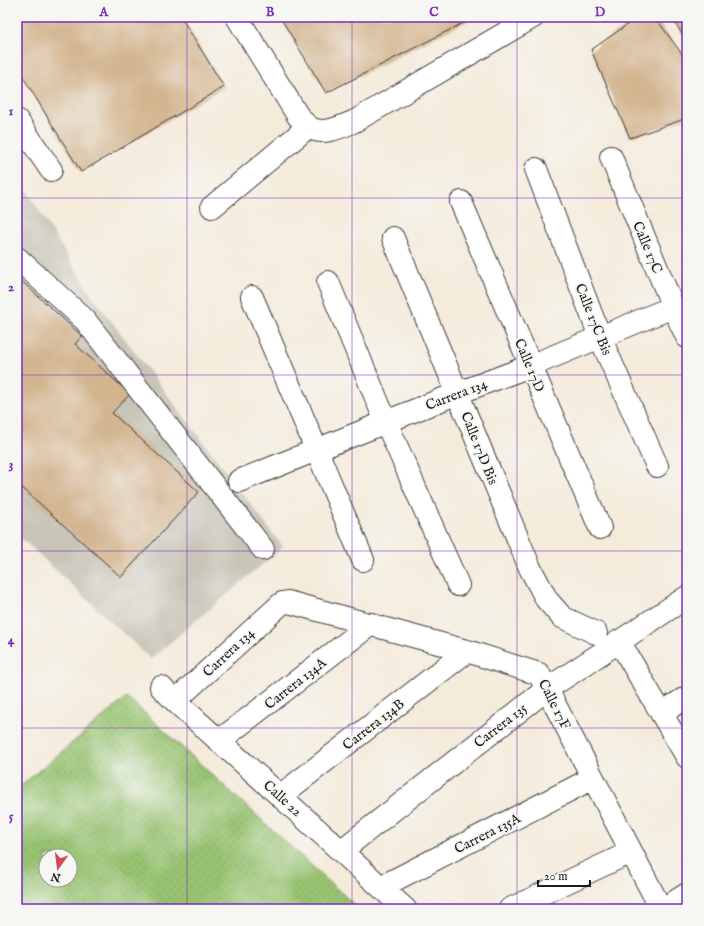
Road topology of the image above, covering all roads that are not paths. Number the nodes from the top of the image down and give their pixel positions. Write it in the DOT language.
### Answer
graph roads {
  1 [pos="236,17"];
  2 [pos="527,19"];
  3 [pos="17,120"];
  4 [pos="314,129"];
  5 [pos="611,157"];
  6 [pos="536,169"];
  7 [pos="51,170"];
  8 [pos="461,202"];
  9 [pos="212,207"];
  10 [pos="392,238"];
  11 [pos="17,258"];
  12 [pos="328,282"];
  13 [pos="252,297"];
  14 [pos="673,307"];
  15 [pos="600,337"];
  16 [pos="687,337"];
  17 [pos="530,366"];
  18 [pos="458,393"];
  19 [pos="386,422"];
  20 [pos="318,450"];
  21 [pos="657,466"];
  22 [pos="238,481"];
  23 [pos="600,528"];
  24 [pos="263,549"];
  25 [pos="363,560"];
  26 [pos="458,585"];
  27 [pos="687,597"];
  28 [pos="282,603"];
  29 [pos="371,624"];
  30 [pos="596,633"];
  31 [pos="619,641"];
  32 [pos="467,651"];
  33 [pos="547,689"];
  34 [pos="168,694"];
  35 [pos="687,697"];
  36 [pos="661,713"];
  37 [pos="219,741"];
  38 [pos="687,757"];
  39 [pos="593,778"];
  40 [pos="280,796"];
  41 [pos="341,851"];
  42 [pos="631,852"];
  43 [pos="381,887"];
  44 [pos="687,894"];
  45 [pos="405,909"];
  46 [pos="510,909"];
  47 [pos="662,909"];
  1 -- 4 [label="street"];
  2 -- 4 [label="street"];
  3 -- 7 [label="street"];
  4 -- 9 [label="street"];
  5 -- 14 [label="street, Calle 17C"];
  6 -- 15 [label="street, Calle 17C Bis"];
  8 -- 17 [label="street, Calle 17D"];
  10 -- 18 [label="street, Calle 17D Bis"];
  11 -- 24 [label="street"];
  12 -- 19 [label="street"];
  13 -- 20 [label="street"];
  14 -- 15 [label="street, Carrera 134"];
  14 -- 16 [label="street, Calle 17C"];
  15 -- 17 [label="street, Carrera 134"];
  15 -- 21 [label="street, Calle 17C Bis"];
  17 -- 18 [label="street, Carrera 134"];
  17 -- 23 [label="street, Calle 17D"];
  18 -- 19 [label="street, Carrera 134"];
  18 -- 30 [label="street, Calle 17D Bis"];
  19 -- 20 [label="street, Carrera 134"];
  19 -- 26 [label="street"];
  20 -- 22 [label="street, Carrera 134"];
  20 -- 25 [label="street"];
  27 -- 31 [label="street, Carrera 135"];
  28 -- 29 [label="street, Calle 17F"];
  28 -- 34 [label="street, Carrera 134"];
  29 -- 32 [label="street, Calle 17F"];
  29 -- 37 [label="street, Carrera 134A"];
  31 -- 33 [label="street, Carrera 135"];
  31 -- 36 [label="street"];
  32 -- 33 [label="street, Calle 17F"];
  32 -- 40 [label="street, Carrera 134B"];
  33 -- 39 [label="street, Calle 17F"];
  33 -- 41 [label="street, Carrera 135"];
  34 -- 37 [label="street, Calle 22"];
  35 -- 36 [label="street"];
  36 -- 38 [label="street"];
  37 -- 40 [label="street, Calle 22"];
  39 -- 42 [label="street, Calle 17F"];
  39 -- 43 [label="street, Carrera 135A"];
  40 -- 41 [label="street, Calle 22"];
  41 -- 43 [label="street, Calle 22"];
  42 -- 46 [label="street"];
  42 -- 47 [label="street, Calle 17F"];
  43 -- 45 [label="street, Calle 22"];
  44 -- 47 [label="street"];
}
